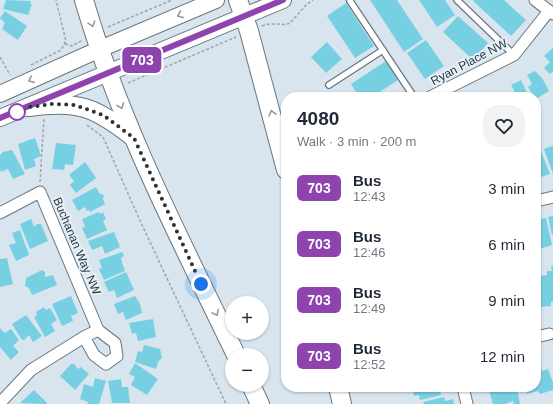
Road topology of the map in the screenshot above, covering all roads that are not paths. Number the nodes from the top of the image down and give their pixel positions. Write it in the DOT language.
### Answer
graph roads {
  1 [pos="84,0"];
  2 [pos="216,0"];
  3 [pos="283,0"];
  4 [pos="457,0"];
  5 [pos="350,1"];
  6 [pos="539,1"];
  7 [pos="241,8"];
  8 [pos="551,12"];
  9 [pos="100,49"];
  10 [pos="383,50"];
  11 [pos="514,55"];
  12 [pos="109,74"];
  13 [pos="329,85"];
  14 [pos="411,92"];
  15 [pos="440,92"];
  16 [pos="0,94"];
  17 [pos="29,107"];
  18 [pos="0,118"];
  19 [pos="134,138"];
  20 [pos="281,150"];
  21 [pos="553,197"];
  22 [pos="541,200"];
  23 [pos="0,213"];
  24 [pos="98,330"];
  25 [pos="549,334"];
  26 [pos="541,336"];
  27 [pos="84,337"];
  28 [pos="233,348"];
  29 [pos="254,392"];
  30 [pos="339,392"];
  31 [pos="464,392"];
  32 [pos="0,403"];
  33 [pos="260,404"];
  34 [pos="342,404"];
  35 [pos="467,404"];
  1 -- 9 [label="main road, one-way"];
  2 -- 9 [label="main road, one-way"];
  3 -- 7 [label="main road"];
  4 -- 11 [label="lane"];
  5 -- 10 [label="lane"];
  6 -- 8 [label="street, Ryan Place NW"];
  7 -- 12 [label="main road"];
  20 -- 7 [label="main road, one-way"];
  8 -- 11 [label="street, Ryan Place NW"];
  9 -- 12 [label="main road"];
  9 -- 16 [label="main road, one-way"];
  10 -- 13 [label="lane"];
  10 -- 14 [label="lane"];
  11 -- 15 [label="street, Ryan Place NW"];
  12 -- 17 [label="main road"];
  12 -- 19 [label="main road, one-way"];
  17 -- 18 [label="main road"];
  17 -- 19 [label="main road"];
  19 -- 28 [label="main road, one-way"];
  21 -- 22 [label="street"];
  23 -- 24 [label="street, Buchanan Way NW"];
  24 -- 27 [label="street"];
  24 -- 27 [label="street, Buchanan Way NW"];
  25 -- 26 [label="street"];
  27 -- 32 [label="street"];
  29 -- 33 [label="main road"];
  30 -- 34 [label="main road"];
  31 -- 35 [label="street"];
}
